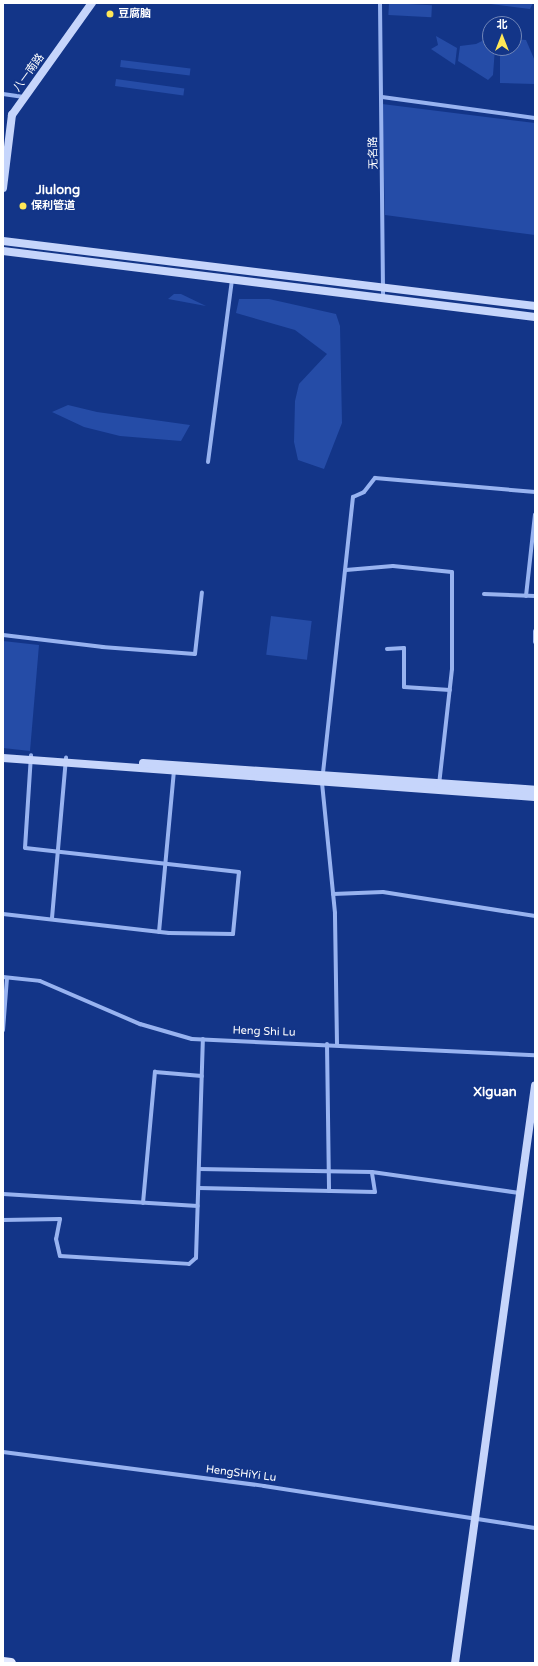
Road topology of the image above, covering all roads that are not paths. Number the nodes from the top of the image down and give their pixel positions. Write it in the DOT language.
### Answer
graph roads {
  1 [pos="87,3"];
  2 [pos="92,3"];
  3 [pos="380,3"];
  4 [pos="3,94"];
  5 [pos="23,97"];
  6 [pos="382,97"];
  7 [pos="535,118"];
  8 [pos="3,159"];
  9 [pos="3,188"];
  10 [pos="3,241"];
  11 [pos="3,251"];
  12 [pos="232,279"];
  13 [pos="384,287"];
  14 [pos="383,300"];
  15 [pos="535,306"];
  16 [pos="535,316"];
  17 [pos="208,462"];
  18 [pos="535,492"];
  19 [pos="535,514"];
  20 [pos="346,570"];
  21 [pos="202,592"];
  22 [pos="484,594"];
  23 [pos="526,596"];
  24 [pos="535,596"];
  25 [pos="535,631"];
  26 [pos="3,635"];
  27 [pos="535,642"];
  28 [pos="387,649"];
  29 [pos="450,690"];
  30 [pos="3,754"];
  31 [pos="3,758"];
  32 [pos="31,758"];
  33 [pos="66,760"];
  34 [pos="174,768"];
  35 [pos="322,778"];
  36 [pos="439,787"];
  37 [pos="535,790"];
  38 [pos="535,797"];
  39 [pos="58,852"];
  40 [pos="166,864"];
  41 [pos="334,894"];
  42 [pos="3,914"];
  43 [pos="535,916"];
  44 [pos="52,918"];
  45 [pos="159,932"];
  46 [pos="5,977"];
  47 [pos="3,1030"];
  48 [pos="204,1039"];
  49 [pos="327,1044"];
  50 [pos="337,1044"];
  51 [pos="535,1055"];
  52 [pos="202,1076"];
  53 [pos="535,1086"];
  54 [pos="199,1169"];
  55 [pos="328,1171"];
  56 [pos="372,1172"];
  57 [pos="198,1188"];
  58 [pos="330,1191"];
  59 [pos="520,1193"];
  60 [pos="3,1194"];
  61 [pos="143,1203"];
  62 [pos="198,1206"];
  63 [pos="3,1220"];
  64 [pos="3,1452"];
  65 [pos="475,1520"];
  66 [pos="535,1528"];
  67 [pos="3,1662"];
  68 [pos="11,1663"];
  69 [pos="455,1663"];
  1 -- 5 [label="main road, 八一南路"];
  2 -- 5 [label="main road, 八一南路"];
  3 -- 6 [label="street, 无名路"];
  4 -- 5 [label="street"];
  5 -- 8 [label="main road, 八一南路"];
  5 -- 9 [label="main road, 八一南路"];
  6 -- 7 [label="street"];
  6 -- 13 [label="street, 无名路"];
  10 -- 13 [label="main road"];
  11 -- 12 [label="main road"];
  12 -- 14 [label="main road"];
  12 -- 17 [label="street"];
  13 -- 14 [label="street, 无名路"];
  13 -- 15 [label="main road"];
  14 -- 16 [label="main road"];
  18 -- 20 [label="street"];
  19 -- 23 [label="street"];
  20 -- 29 [label="street"];
  20 -- 35 [label="street"];
  21 -- 26 [label="street"];
  22 -- 23 [label="street"];
  23 -- 24 [label="street"];
  25 -- 27 [label="street"];
  28 -- 29 [label="street"];
  29 -- 36 [label="street"];
  30 -- 32 [label="main road"];
  31 -- 32 [label="main road"];
  32 -- 33 [label="main road"];
  32 -- 39 [label="street"];
  33 -- 34 [label="main road"];
  33 -- 39 [label="street"];
  34 -- 35 [label="main road"];
  34 -- 40 [label="street"];
  35 -- 36 [label="main road"];
  35 -- 41 [label="street"];
  36 -- 37 [label="main road"];
  36 -- 38 [label="main road"];
  39 -- 40 [label="street"];
  39 -- 44 [label="street"];
  40 -- 45 [label="street"];
  40 -- 45 [label="street"];
  41 -- 43 [label="street"];
  41 -- 50 [label="street"];
  42 -- 44 [label="street"];
  44 -- 45 [label="street"];
  46 -- 47 [label="street"];
  46 -- 48 [label="street, Heng Shi Lu"];
  48 -- 49 [label="street, Heng Shi Lu"];
  48 -- 52 [label="street"];
  49 -- 50 [label="street, Heng Shi Lu"];
  49 -- 55 [label="street"];
  50 -- 51 [label="street, Heng Shi Lu"];
  52 -- 54 [label="street"];
  52 -- 61 [label="street"];
  53 -- 59 [label="main road"];
  54 -- 55 [label="street"];
  54 -- 57 [label="street"];
  55 -- 56 [label="street"];
  55 -- 58 [label="street"];
  56 -- 58 [label="street"];
  56 -- 59 [label="street"];
  57 -- 58 [label="street"];
  57 -- 62 [label="street"];
  59 -- 65 [label="main road"];
  60 -- 61 [label="street"];
  61 -- 62 [label="street"];
  62 -- 63 [label="street"];
  64 -- 65 [label="street, HengSHiYi Lu"];
  65 -- 66 [label="street, HengSHiYi Lu"];
  65 -- 69 [label="main road"];
  67 -- 68 [label="main road"];
}
